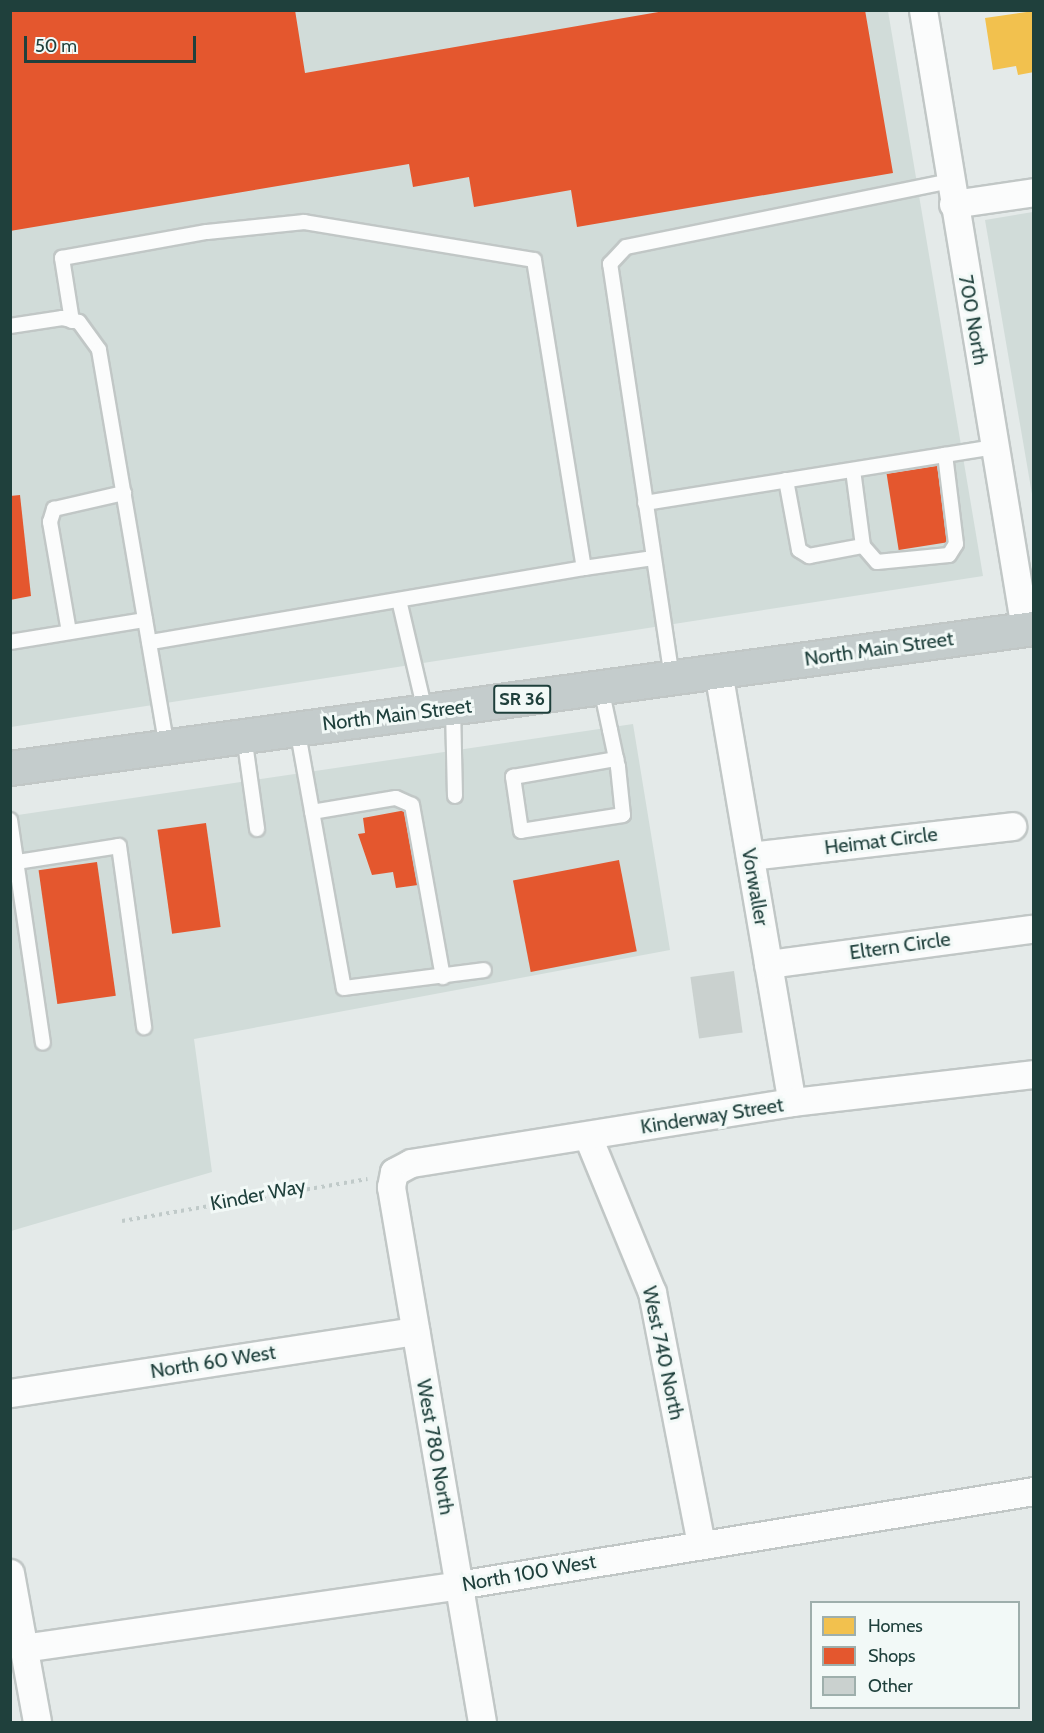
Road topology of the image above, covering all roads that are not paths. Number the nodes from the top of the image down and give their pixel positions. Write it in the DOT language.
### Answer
graph roads {
  1 [pos="923,10"];
  2 [pos="1034,192"];
  3 [pos="951,193"];
  4 [pos="72,321"];
  5 [pos="10,326"];
  6 [pos="994,447"];
  7 [pos="945,455"];
  8 [pos="853,470"];
  9 [pos="786,480"];
  10 [pos="124,493"];
  11 [pos="645,503"];
  12 [pos="863,546"];
  13 [pos="653,558"];
  14 [pos="584,568"];
  15 [pos="399,600"];
  16 [pos="145,620"];
  17 [pos="1029,629"];
  18 [pos="69,632"];
  19 [pos="10,642"];
  20 [pos="149,642"];
  21 [pos="718,671"];
  22 [pos="672,678"];
  23 [pos="601,688"];
  24 [pos="439,710"];
  25 [pos="297,728"];
  26 [pos="244,736"];
  27 [pos="167,747"];
  28 [pos="616,759"];
  29 [pos="10,768"];
  30 [pos="455,796"];
  31 [pos="312,812"];
  32 [pos="10,819"];
  33 [pos="1012,826"];
  34 [pos="257,829"];
  35 [pos="750,856"];
  36 [pos="17,862"];
  37 [pos="1031,928"];
  38 [pos="768,964"];
  39 [pos="484,970"];
  40 [pos="443,976"];
  41 [pos="144,1027"];
  42 [pos="42,1043"];
  43 [pos="1034,1074"];
  44 [pos="792,1102"];
  45 [pos="588,1137"];
  46 [pos="394,1172"];
  47 [pos="416,1331"];
  48 [pos="10,1393"];
  49 [pos="1034,1491"];
  50 [pos="701,1544"];
  51 [pos="10,1573"];
  52 [pos="458,1585"];
  53 [pos="23,1648"];
  54 [pos="36,1722"];
  55 [pos="482,1722"];
  1 -- 3 [label="street, 700 North"];
  2 -- 3 [label="street"];
  3 -- 6 [label="street, 700 North"];
  3 -- 11 [label="lane"];
  4 -- 5 [label="lane"];
  4 -- 10 [label="lane"];
  4 -- 14 [label="lane"];
  6 -- 7 [label="lane"];
  6 -- 17 [label="street, 700 North"];
  7 -- 8 [label="lane"];
  7 -- 12 [label="lane"];
  8 -- 9 [label="lane"];
  8 -- 12 [label="lane"];
  9 -- 11 [label="lane"];
  9 -- 12 [label="lane"];
  10 -- 16 [label="lane"];
  10 -- 18 [label="lane"];
  11 -- 13 [label="lane"];
  13 -- 14 [label="lane"];
  13 -- 22 [label="lane"];
  14 -- 15 [label="lane"];
  15 -- 20 [label="lane"];
  15 -- 24 [label="lane"];
  16 -- 18 [label="lane"];
  16 -- 20 [label="lane"];
  17 -- 21 [label="highway, North Main Street / SR 36"];
  18 -- 19 [label="lane"];
  20 -- 27 [label="lane"];
  21 -- 22 [label="highway, North Main Street / SR 36"];
  21 -- 35 [label="street, Vorwaller"];
  22 -- 23 [label="highway, North Main Street / SR 36"];
  23 -- 24 [label="highway, North Main Street / SR 36"];
  23 -- 28 [label="lane"];
  24 -- 25 [label="highway, North Main Street / SR 36"];
  24 -- 30 [label="lane"];
  25 -- 26 [label="highway, North Main Street / SR 36"];
  25 -- 31 [label="lane"];
  26 -- 27 [label="highway, North Main Street / SR 36"];
  26 -- 34 [label="lane"];
  27 -- 29 [label="highway, North Main Street / SR 36"];
  28 -- 28 [label="lane"];
  31 -- 40 [label="lane"];
  31 -- 40 [label="lane"];
  32 -- 36 [label="lane"];
  33 -- 35 [label="street, Heimat Circle"];
  35 -- 38 [label="street, Vorwaller"];
  36 -- 41 [label="lane"];
  36 -- 42 [label="lane"];
  37 -- 38 [label="street, Eltern Circle"];
  38 -- 44 [label="street, Vorwaller"];
  39 -- 40 [label="lane"];
  43 -- 44 [label="street, Kinderway Street"];
  44 -- 45 [label="street, Kinderway Street"];
  45 -- 46 [label="street, Kinderway Street"];
  45 -- 50 [label="street, West 740 North"];
  46 -- 47 [label="street, West 780 North"];
  47 -- 48 [label="street, North 60 West"];
  47 -- 52 [label="street, West 780 North"];
  49 -- 50 [label="street, North 100 West"];
  50 -- 52 [label="street, North 100 West"];
  51 -- 53 [label="street"];
  52 -- 53 [label="street, North 100 West"];
  52 -- 55 [label="street, West 780 North"];
  53 -- 54 [label="street"];
}
